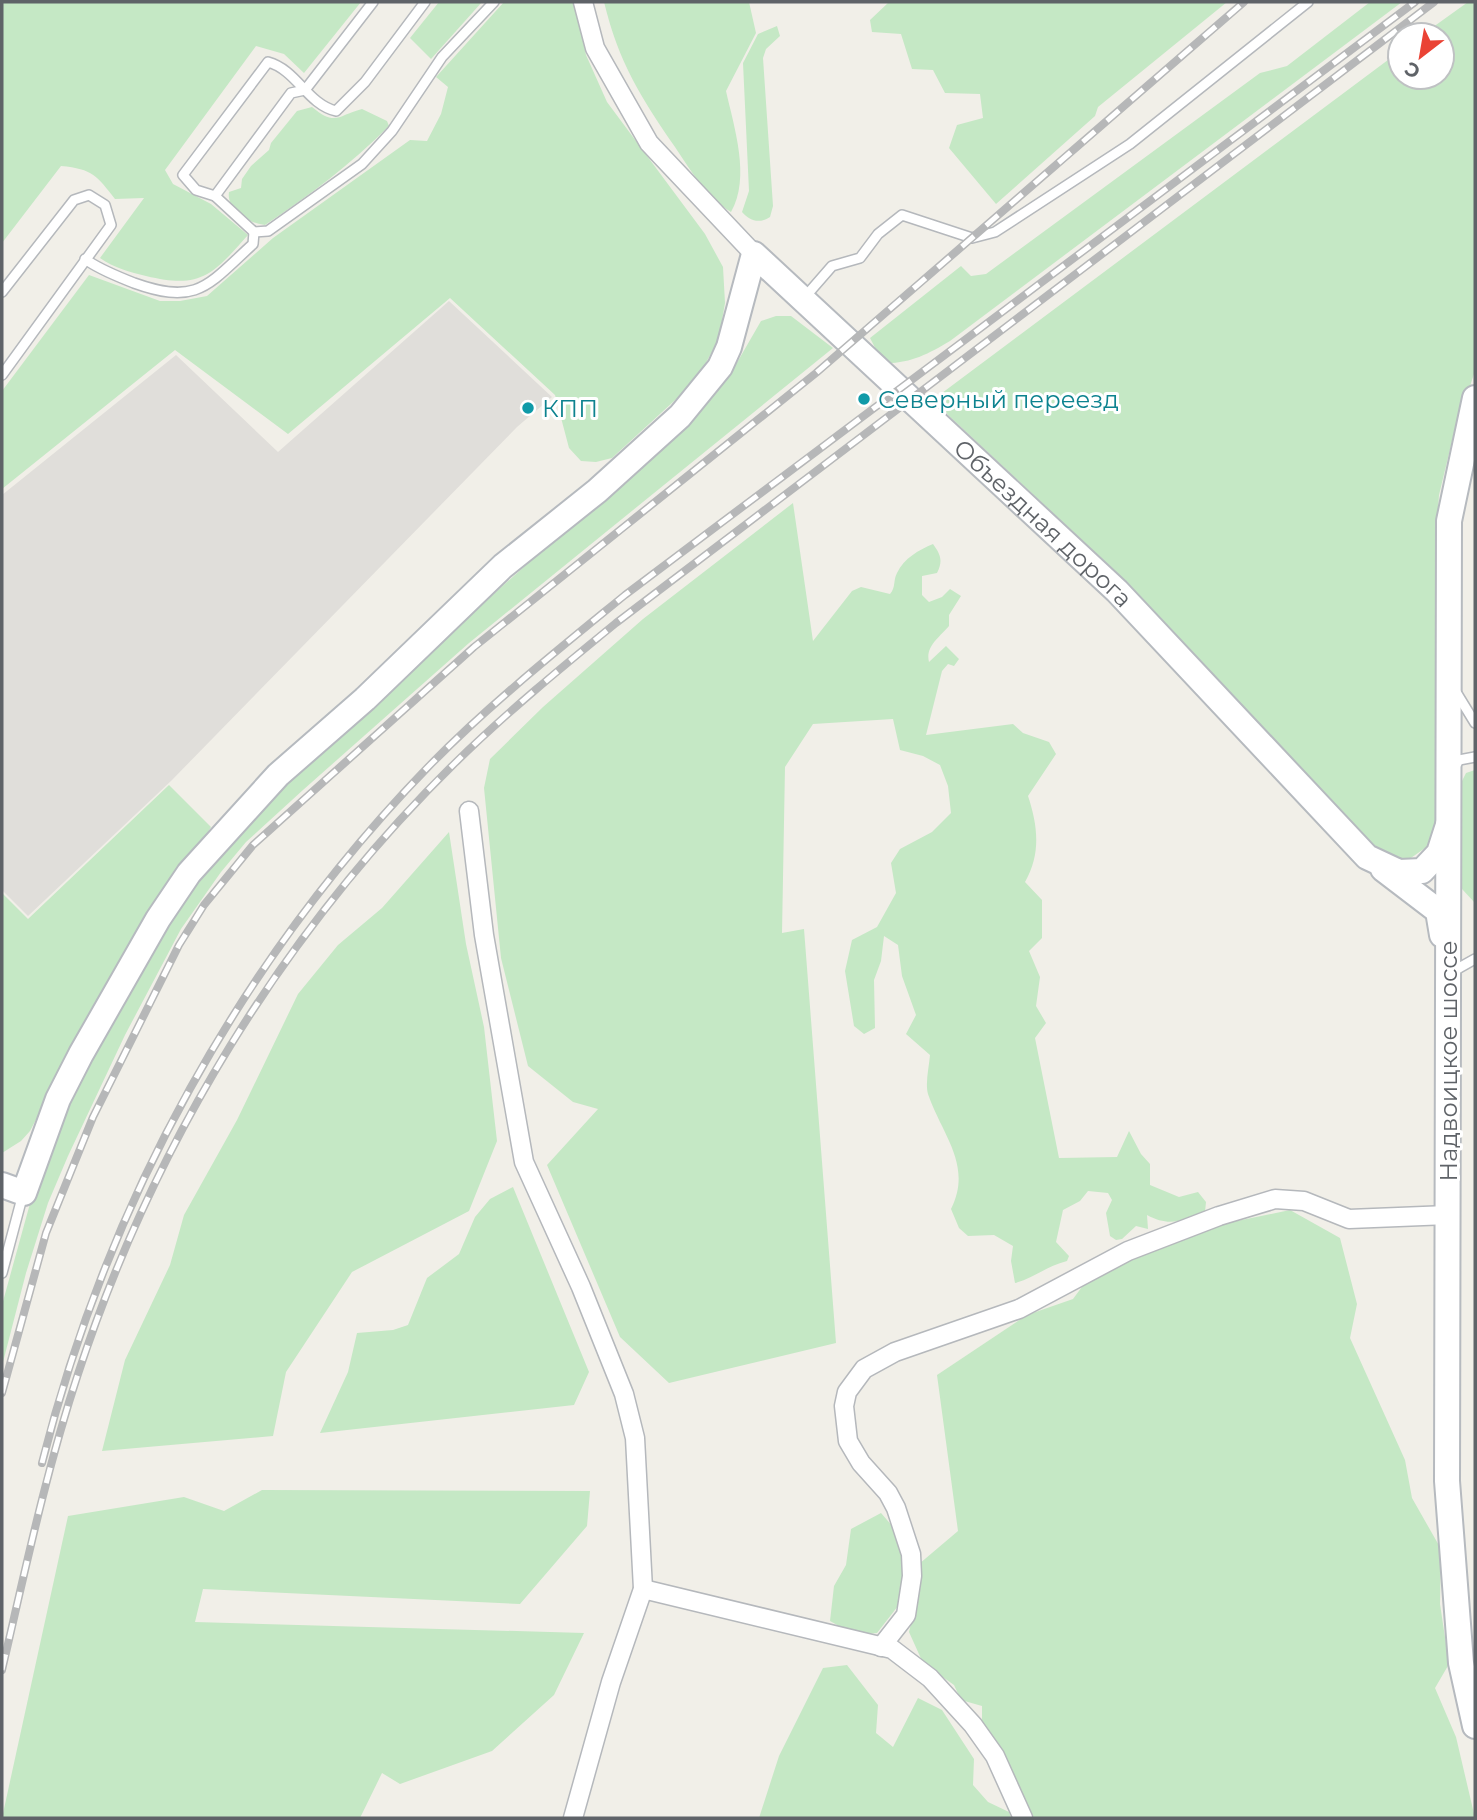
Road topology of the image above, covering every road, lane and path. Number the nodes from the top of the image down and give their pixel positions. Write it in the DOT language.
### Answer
graph roads {
  1 [pos="373,2"];
  2 [pos="425,2"];
  3 [pos="494,2"];
  4 [pos="583,2"];
  5 [pos="1308,2"];
  6 [pos="305,90"];
  7 [pos="215,196"];
  8 [pos="254,232"];
  9 [pos="754,254"];
  10 [pos="85,259"];
  11 [pos="2,292"];
  12 [pos="803,299"];
  13 [pos="2,374"];
  14 [pos="1475,398"];
  15 [pos="1448,681"];
  16 [pos="1475,723"];
  17 [pos="1475,757"];
  18 [pos="1448,775"];
  19 [pos="469,811"];
  20 [pos="1448,825"];
  21 [pos="1367,857"];
  22 [pos="1475,959"];
  23 [pos="1448,974"];
  24 [pos="13,1189"];
  25 [pos="1448,1214"];
  26 [pos="2,1273"];
  27 [pos="643,1589"];
  28 [pos="881,1647"];
  29 [pos="1475,1726"];
  30 [pos="573,1818"];
  31 [pos="1023,1818"];
  1 -- 6 [label="lane"];
  2 -- 6 [label="lane"];
  3 -- 8 [label="lane"];
  4 -- 9 [label="street, Объездная дорога"];
  5 -- 12 [label="lane"];
  6 -- 7 [label="lane"];
  6 -- 7 [label="lane"];
  7 -- 8 [label="lane"];
  8 -- 10 [label="lane"];
  9 -- 12 [label="street, Объездная дорога"];
  9 -- 24 [label="street"];
  10 -- 11 [label="lane"];
  10 -- 13 [label="lane"];
  12 -- 21 [label="street, Объездная дорога"];
  14 -- 15 [label="street, Надвоицкое шоссе"];
  15 -- 16 [label="lane"];
  15 -- 18 [label="street, Надвоицкое шоссе"];
  17 -- 18 [label="lane"];
  18 -- 20 [label="street, Надвоицкое шоссе"];
  19 -- 27 [label="street"];
  20 -- 21 [label="street, Объездная дорога"];
  20 -- 23 [label="street, Надвоицкое шоссе"];
  21 -- 23 [label="street"];
  22 -- 23 [label="lane"];
  23 -- 25 [label="street, Надвоицкое шоссе"];
  24 -- 26 [label="lane"];
  25 -- 28 [label="street"];
  25 -- 29 [label="street, Надвоицкое шоссе"];
  27 -- 28 [label="street"];
  27 -- 30 [label="street"];
  28 -- 31 [label="street"];
}
